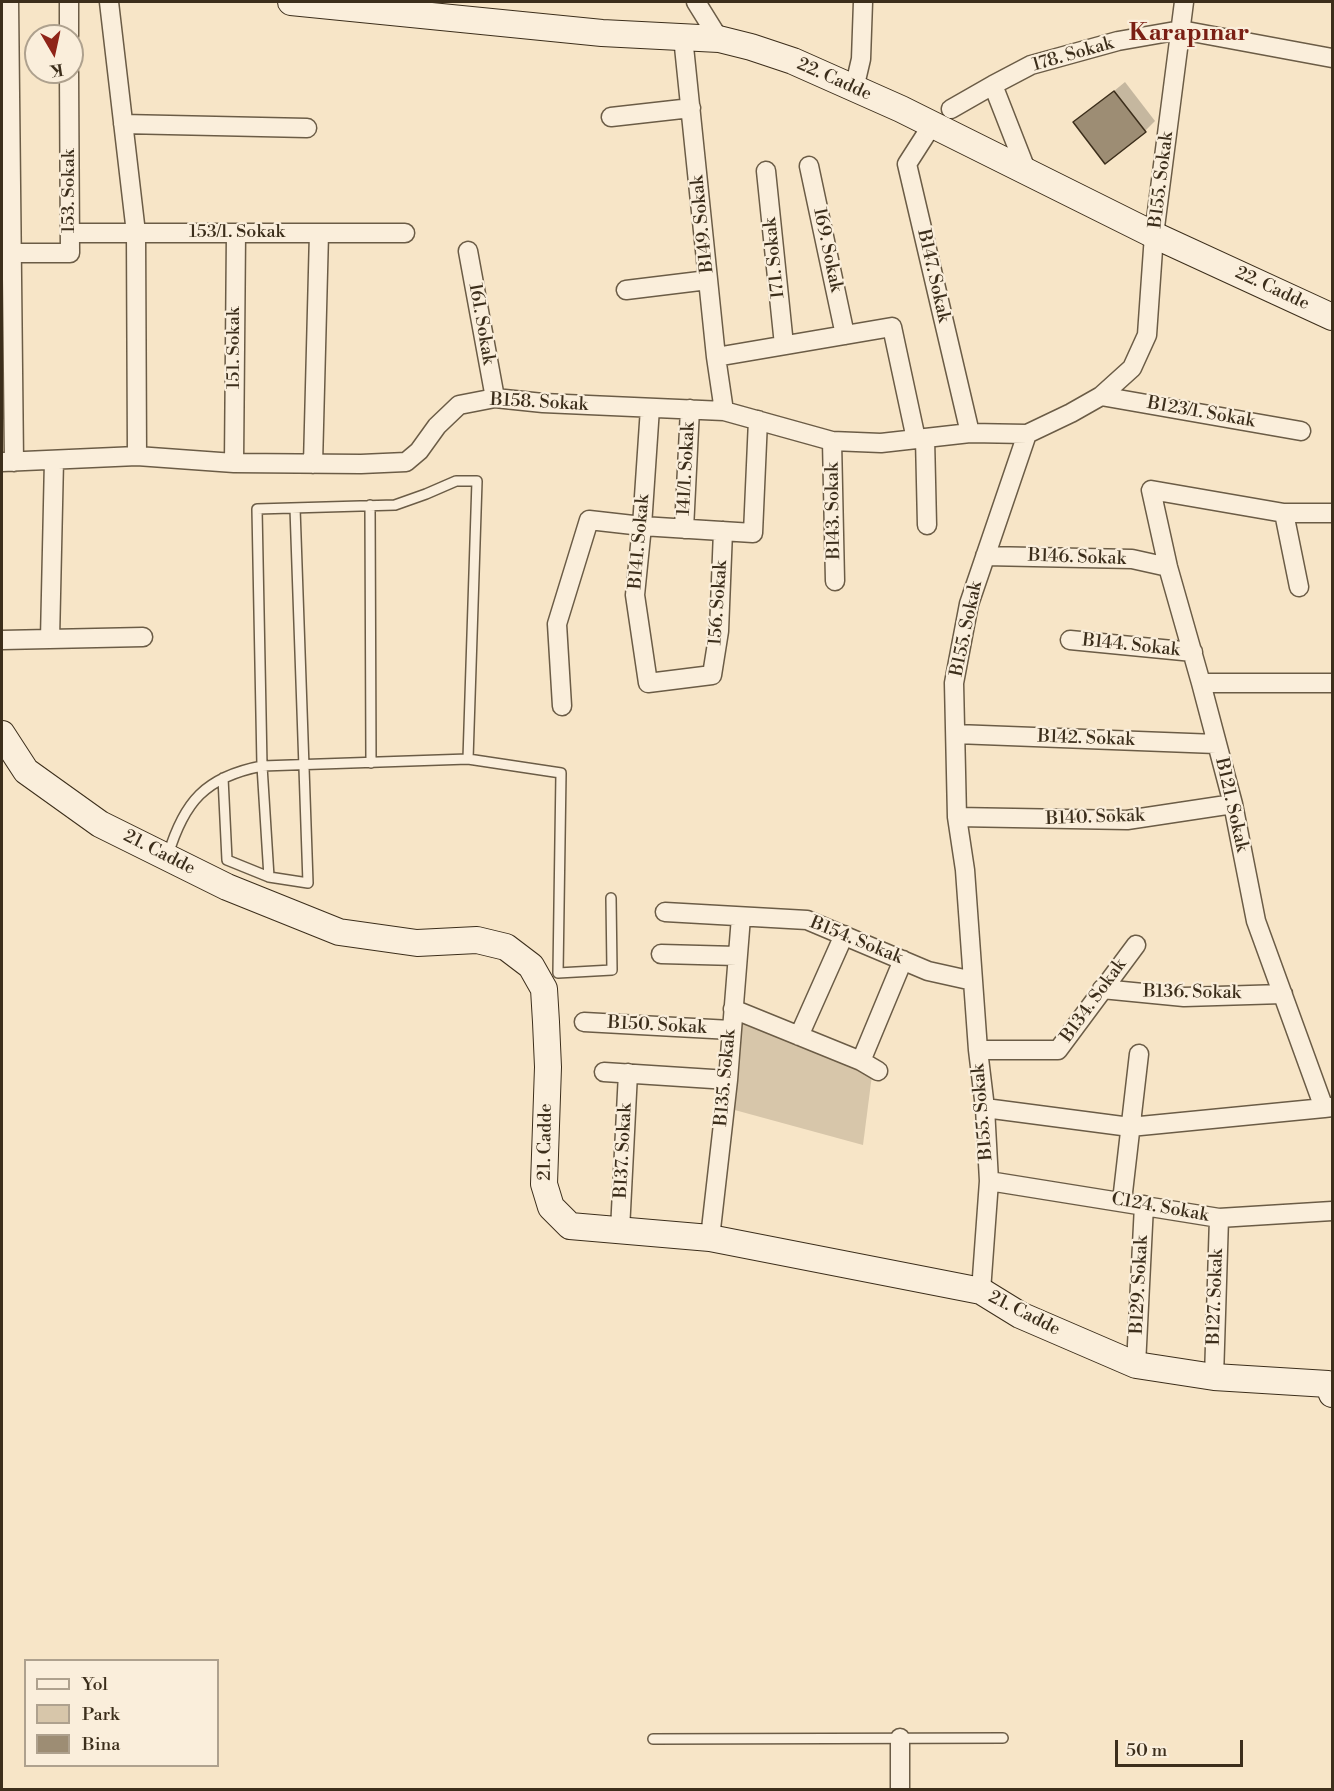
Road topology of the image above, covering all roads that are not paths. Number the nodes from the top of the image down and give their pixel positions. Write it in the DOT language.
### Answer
graph roads {
  1 [pos="9,2"];
  2 [pos="69,2"];
  3 [pos="109,2"];
  4 [pos="291,2"];
  5 [pos="696,2"];
  6 [pos="863,2"];
  7 [pos="1184,2"];
  8 [pos="434,8"];
  9 [pos="69,24"];
  10 [pos="1181,30"];
  11 [pos="683,38"];
  12 [pos="720,39"];
  13 [pos="1332,58"];
  14 [pos="69,84"];
  15 [pos="993,84"];
  16 [pos="854,88"];
  17 [pos="691,108"];
  18 [pos="951,109"];
  19 [pos="611,117"];
  20 [pos="123,124"];
  21 [pos="932,125"];
  22 [pos="307,128"];
  23 [pos="809,166"];
  24 [pos="766,171"];
  25 [pos="1028,172"];
  26 [pos="6,226"];
  27 [pos="70,233"];
  28 [pos="136,233"];
  29 [pos="236,233"];
  30 [pos="319,233"];
  31 [pos="405,233"];
  32 [pos="1154,235"];
  33 [pos="468,251"];
  34 [pos="12,252"];
  35 [pos="708,280"];
  36 [pos="626,290"];
  37 [pos="1332,317"];
  38 [pos="7,333"];
  39 [pos="845,335"];
  40 [pos="784,345"];
  41 [pos="716,357"];
  42 [pos="1101,396"];
  43 [pos="495,398"];
  44 [pos="650,408"];
  45 [pos="690,409"];
  46 [pos="724,411"];
  47 [pos="758,420"];
  48 [pos="1301,431"];
  49 [pos="970,433"];
  50 [pos="1027,434"];
  51 [pos="920,439"];
  52 [pos="832,441"];
  53 [pos="137,456"];
  54 [pos="54,460"];
  55 [pos="8,462"];
  56 [pos="234,463"];
  57 [pos="313,464"];
  58 [pos="370,505"];
  59 [pos="296,508"];
  60 [pos="1284,513"];
  61 [pos="1332,513"];
  62 [pos="927,525"];
  63 [pos="642,526"];
  64 [pos="684,529"];
  65 [pos="723,531"];
  66 [pos="985,556"];
  67 [pos="1168,567"];
  68 [pos="835,581"];
  69 [pos="1299,587"];
  70 [pos="142,637"];
  71 [pos="50,639"];
  72 [pos="2,640"];
  73 [pos="1070,640"];
  74 [pos="1193,652"];
  75 [pos="712,675"];
  76 [pos="1201,682"];
  77 [pos="1332,683"];
  78 [pos="562,706"];
  79 [pos="2,734"];
  80 [pos="956,734"];
  81 [pos="1216,744"];
  82 [pos="468,759"];
  83 [pos="371,763"];
  84 [pos="304,765"];
  85 [pos="262,766"];
  86 [pos="223,778"];
  87 [pos="1233,804"];
  88 [pos="957,817"];
  89 [pos="168,858"];
  90 [pos="268,877"];
  91 [pos="611,898"];
  92 [pos="665,912"];
  93 [pos="741,917"];
  94 [pos="844,935"];
  95 [pos="1136,945"];
  96 [pos="661,954"];
  97 [pos="737,956"];
  98 [pos="903,960"];
  99 [pos="973,981"];
  100 [pos="1102,990"];
  101 [pos="1283,994"];
  102 [pos="733,1009"];
  103 [pos="584,1022"];
  104 [pos="731,1030"];
  105 [pos="799,1036"];
  106 [pos="978,1050"];
  107 [pos="1139,1054"];
  108 [pos="861,1061"];
  109 [pos="878,1071"];
  110 [pos="604,1072"];
  111 [pos="628,1073"];
  112 [pos="728,1080"];
  113 [pos="1328,1107"];
  114 [pos="985,1108"];
  115 [pos="1130,1127"];
  116 [pos="989,1181"];
  117 [pos="1122,1201"];
  118 [pos="1144,1205"];
  119 [pos="1332,1211"];
  120 [pos="1219,1218"];
  121 [pos="620,1230"];
  122 [pos="710,1238"];
  123 [pos="981,1292"];
  124 [pos="1136,1365"];
  125 [pos="1214,1377"];
  126 [pos="1331,1387"];
  127 [pos="900,1738"];
  128 [pos="1003,1738"];
  129 [pos="652,1739"];
  130 [pos="900,1790"];
  1 -- 26 [label="street"];
  2 -- 9 [label="street"];
  3 -- 20 [label="street"];
  4 -- 8 [label="main road, 22. Cadde"];
  5 -- 12 [label="street"];
  6 -- 16 [label="street"];
  7 -- 10 [label="street, B155. Sokak"];
  8 -- 11 [label="main road, 22. Cadde"];
  10 -- 13 [label="street, 178. Sokak"];
  10 -- 15 [label="street, 178. Sokak"];
  10 -- 32 [label="street, B155. Sokak"];
  11 -- 12 [label="main road, 22. Cadde"];
  11 -- 17 [label="street, B149. Sokak"];
  12 -- 16 [label="main road, 22. Cadde"];
  14 -- 27 [label="street, 153. Sokak"];
  15 -- 18 [label="street, 178. Sokak"];
  15 -- 25 [label="street"];
  16 -- 21 [label="main road, 22. Cadde"];
  17 -- 19 [label="street"];
  17 -- 35 [label="street, B149. Sokak"];
  20 -- 22 [label="street"];
  20 -- 28 [label="street"];
  21 -- 25 [label="main road, 22. Cadde"];
  21 -- 49 [label="street, B147. Sokak"];
  23 -- 39 [label="street, 169. Sokak"];
  24 -- 40 [label="street, 171. Sokak"];
  25 -- 32 [label="main road, 22. Cadde"];
  26 -- 34 [label="street"];
  27 -- 28 [label="street, 153/1. Sokak"];
  27 -- 34 [label="street, 153. Sokak"];
  28 -- 29 [label="street, 153/1. Sokak"];
  28 -- 53 [label="street"];
  29 -- 30 [label="street, 153/1. Sokak"];
  29 -- 56 [label="street, 151. Sokak"];
  30 -- 31 [label="street, 153/1. Sokak"];
  30 -- 57 [label="street"];
  32 -- 37 [label="main road, 22. Cadde"];
  32 -- 42 [label="street, B155. Sokak"];
  33 -- 43 [label="street, 161. Sokak"];
  34 -- 38 [label="street"];
  35 -- 36 [label="street"];
  35 -- 41 [label="street, B149. Sokak"];
  38 -- 55 [label="street"];
  39 -- 40 [label="street"];
  39 -- 51 [label="street"];
  40 -- 41 [label="street"];
  41 -- 46 [label="street, B149. Sokak"];
  42 -- 48 [label="street, B123/1. Sokak"];
  42 -- 50 [label="street, B155. Sokak"];
  43 -- 44 [label="street, B158. Sokak"];
  43 -- 57 [label="street, B158. Sokak"];
  44 -- 45 [label="street, B158. Sokak"];
  44 -- 63 [label="street, B141. Sokak"];
  45 -- 46 [label="street, B158. Sokak"];
  45 -- 64 [label="street, 141/1. Sokak"];
  46 -- 47 [label="street, B158. Sokak"];
  47 -- 52 [label="street, B158. Sokak"];
  47 -- 65 [label="street"];
  49 -- 50 [label="street, B158. Sokak"];
  49 -- 51 [label="street, B158. Sokak"];
  50 -- 66 [label="street, B155. Sokak"];
  51 -- 52 [label="street, B158. Sokak"];
  51 -- 62 [label="street"];
  52 -- 68 [label="street, B143. Sokak"];
  53 -- 54 [label="street, B158. Sokak"];
  53 -- 56 [label="street, B158. Sokak"];
  54 -- 55 [label="street, B158. Sokak"];
  54 -- 71 [label="street"];
  56 -- 57 [label="street, B158. Sokak"];
  58 -- 59 [label="lane"];
  58 -- 82 [label="lane"];
  58 -- 83 [label="lane"];
  59 -- 84 [label="lane"];
  59 -- 85 [label="lane"];
  60 -- 61 [label="street"];
  60 -- 67 [label="street, B121. Sokak"];
  60 -- 69 [label="street"];
  63 -- 64 [label="street"];
  63 -- 75 [label="street, B141. Sokak"];
  63 -- 78 [label="street"];
  64 -- 65 [label="street"];
  65 -- 75 [label="street, 156. Sokak"];
  66 -- 67 [label="street, B146. Sokak"];
  66 -- 80 [label="street, B155. Sokak"];
  67 -- 74 [label="street, B121. Sokak"];
  70 -- 71 [label="street"];
  71 -- 72 [label="street"];
  73 -- 74 [label="street, B144. Sokak"];
  74 -- 76 [label="street, B121. Sokak"];
  76 -- 77 [label="street"];
  76 -- 81 [label="street, B121. Sokak"];
  79 -- 89 [label="main road, 21. Cadde"];
  80 -- 81 [label="street, B142. Sokak"];
  80 -- 88 [label="street, B155. Sokak"];
  81 -- 87 [label="street, B121. Sokak"];
  82 -- 83 [label="lane"];
  82 -- 91 [label="lane"];
  83 -- 84 [label="lane"];
  84 -- 85 [label="lane"];
  84 -- 90 [label="lane"];
  85 -- 86 [label="lane"];
  85 -- 90 [label="lane"];
  86 -- 89 [label="lane"];
  86 -- 90 [label="lane"];
  87 -- 88 [label="street, B140. Sokak"];
  87 -- 101 [label="street, B121. Sokak"];
  88 -- 99 [label="street, B155. Sokak"];
  89 -- 121 [label="main road, 21. Cadde"];
  92 -- 93 [label="street, B154. Sokak"];
  93 -- 94 [label="street, B154. Sokak"];
  93 -- 97 [label="street, B135. Sokak"];
  94 -- 98 [label="street, B154. Sokak"];
  94 -- 105 [label="street"];
  95 -- 100 [label="street, B134. Sokak"];
  96 -- 97 [label="street"];
  97 -- 102 [label="street, B135. Sokak"];
  98 -- 99 [label="street, B154. Sokak"];
  98 -- 108 [label="street"];
  99 -- 106 [label="street, B155. Sokak"];
  100 -- 101 [label="street, B136. Sokak"];
  100 -- 106 [label="street, B134. Sokak"];
  101 -- 113 [label="street, B121. Sokak"];
  102 -- 104 [label="street, B135. Sokak"];
  102 -- 105 [label="street"];
  103 -- 104 [label="street, B150. Sokak"];
  104 -- 112 [label="street, B135. Sokak"];
  105 -- 108 [label="street"];
  106 -- 114 [label="street, B155. Sokak"];
  107 -- 115 [label="street"];
  108 -- 109 [label="street"];
  110 -- 111 [label="street"];
  111 -- 112 [label="street"];
  111 -- 121 [label="street, B137. Sokak"];
  112 -- 122 [label="street, B135. Sokak"];
  113 -- 115 [label="street"];
  114 -- 115 [label="street"];
  114 -- 116 [label="street, B155. Sokak"];
  115 -- 117 [label="street"];
  116 -- 117 [label="street, C124. Sokak"];
  116 -- 123 [label="street, B155. Sokak"];
  117 -- 118 [label="street, C124. Sokak"];
  118 -- 120 [label="street, C124. Sokak"];
  118 -- 124 [label="street, B129. Sokak"];
  119 -- 120 [label="street, C124. Sokak"];
  120 -- 125 [label="street, B127. Sokak"];
  121 -- 122 [label="main road, 21. Cadde"];
  122 -- 123 [label="main road, 21. Cadde"];
  123 -- 124 [label="main road, 21. Cadde"];
  124 -- 125 [label="main road, 21. Cadde"];
  125 -- 126 [label="main road, 21. Cadde"];
  127 -- 128 [label="lane"];
  127 -- 129 [label="lane"];
  127 -- 130 [label="street"];
}
